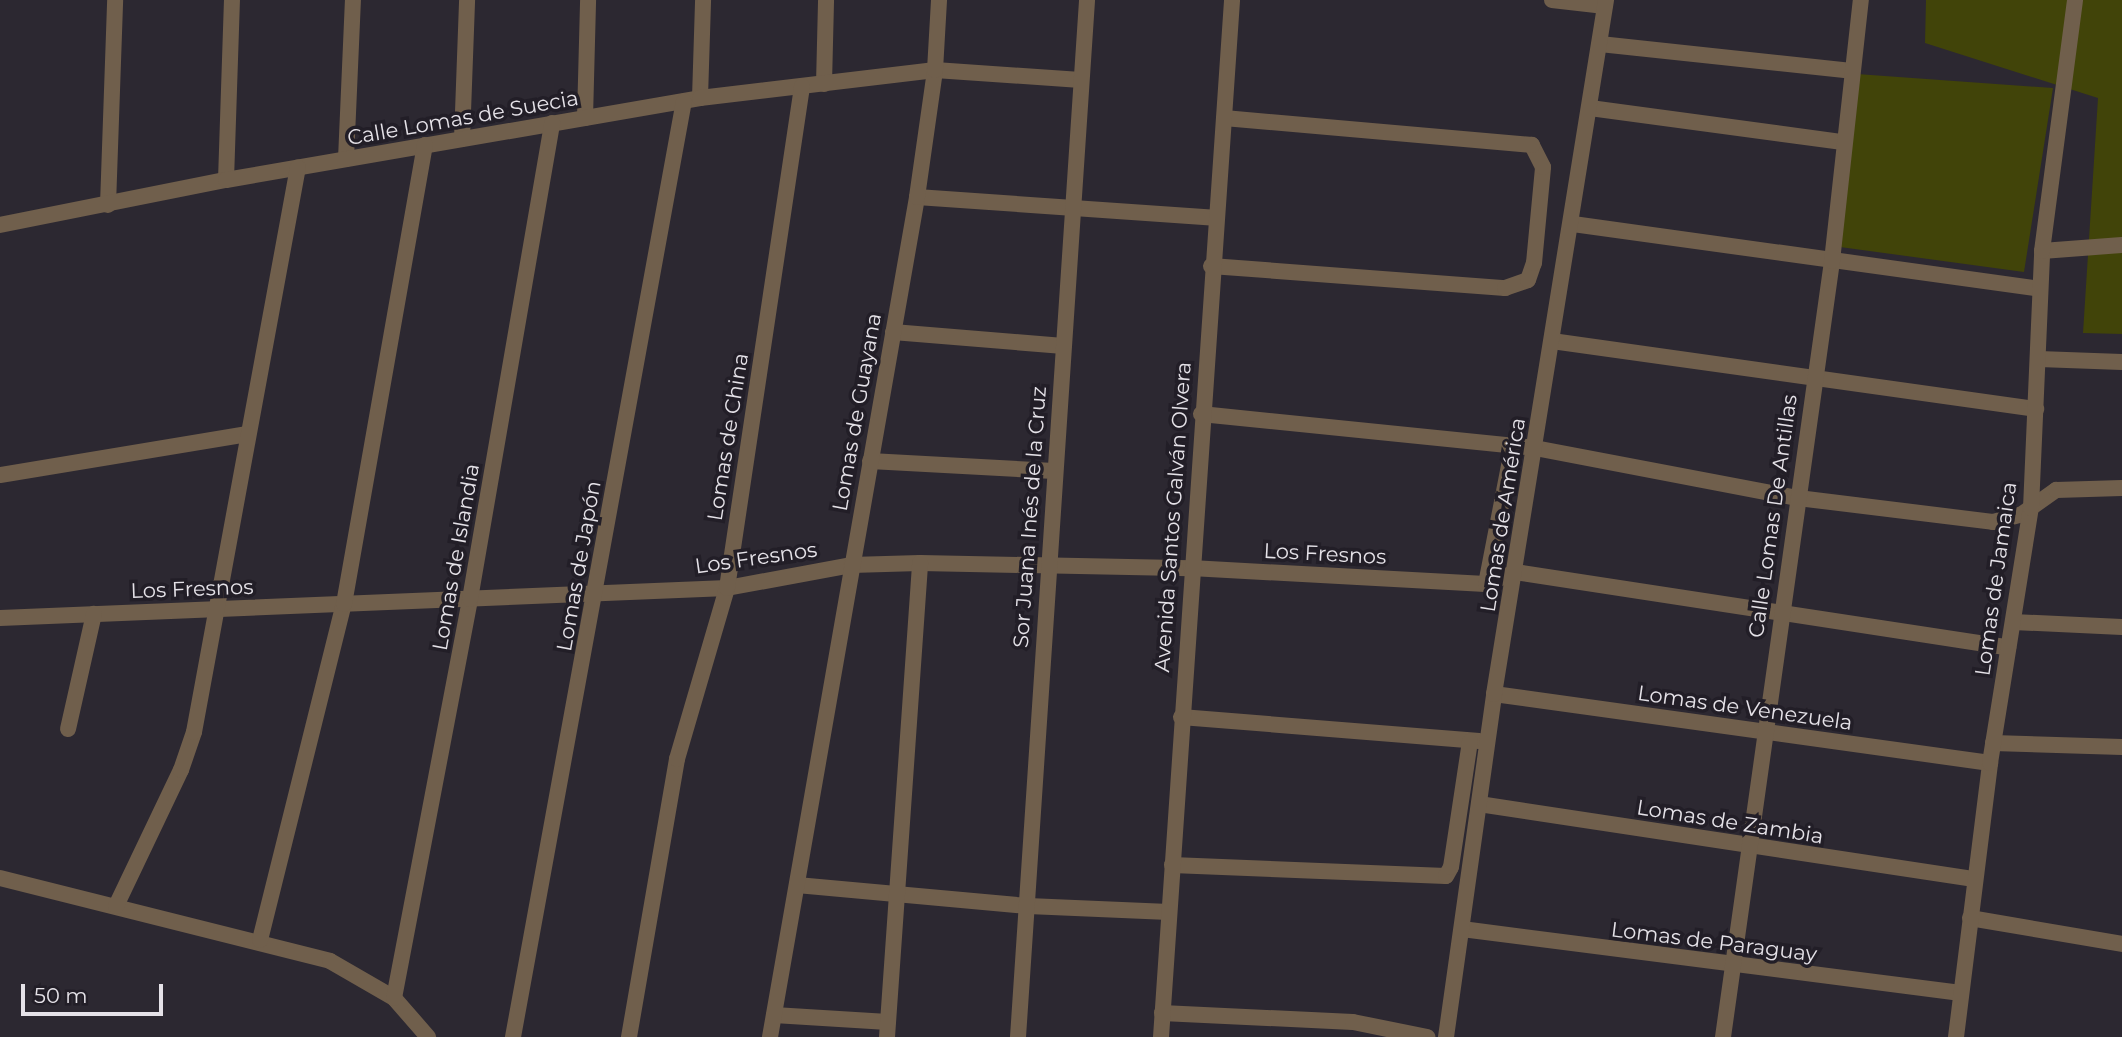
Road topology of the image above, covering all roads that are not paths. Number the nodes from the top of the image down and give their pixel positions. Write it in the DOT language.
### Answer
graph roads {
  1 [pos="115,0"];
  2 [pos="232,0"];
  3 [pos="353,0"];
  4 [pos="467,0"];
  5 [pos="588,0"];
  6 [pos="703,0"];
  7 [pos="826,0"];
  8 [pos="939,0"];
  9 [pos="1087,0"];
  10 [pos="1232,0"];
  11 [pos="1552,0"];
  12 [pos="1861,0"];
  13 [pos="2076,0"];
  14 [pos="1606,3"];
  15 [pos="1600,44"];
  16 [pos="935,70"];
  17 [pos="1852,71"];
  18 [pos="1082,80"];
  19 [pos="824,84"];
  20 [pos="802,87"];
  21 [pos="700,98"];
  22 [pos="684,101"];
  23 [pos="1590,108"];
  24 [pos="584,118"];
  25 [pos="1224,118"];
  26 [pos="552,123"];
  27 [pos="462,139"];
  28 [pos="1843,142"];
  29 [pos="425,145"];
  30 [pos="346,159"];
  31 [pos="298,167"];
  32 [pos="226,180"];
  33 [pos="916,197"];
  34 [pos="108,205"];
  35 [pos="1073,208"];
  36 [pos="1214,218"];
  37 [pos="1573,224"];
  38 [pos="0,225"];
  39 [pos="2122,245"];
  40 [pos="2042,251"];
  41 [pos="1832,261"];
  42 [pos="1211,266"];
  43 [pos="2039,289"];
  44 [pos="893,332"];
  45 [pos="1552,341"];
  46 [pos="1063,346"];
  47 [pos="2039,359"];
  48 [pos="2122,362"];
  49 [pos="1815,380"];
  50 [pos="2036,409"];
  51 [pos="1201,414"];
  52 [pos="248,434"];
  53 [pos="1513,444"];
  54 [pos="1535,447"];
  55 [pos="870,461"];
  56 [pos="1054,471"];
  57 [pos="0,475"];
  58 [pos="2122,488"];
  59 [pos="1798,498"];
  60 [pos="2031,508"];
  61 [pos="920,563"];
  62 [pos="851,565"];
  63 [pos="1047,568"];
  64 [pos="1191,568"];
  65 [pos="1515,572"];
  66 [pos="1486,584"];
  67 [pos="727,588"];
  68 [pos="596,594"];
  69 [pos="471,599"];
  70 [pos="344,604"];
  71 [pos="218,610"];
  72 [pos="1780,613"];
  73 [pos="94,614"];
  74 [pos="0,618"];
  75 [pos="2013,622"];
  76 [pos="2122,627"];
  77 [pos="2008,647"];
  78 [pos="1494,694"];
  79 [pos="1181,717"];
  80 [pos="68,729"];
  81 [pos="1763,731"];
  82 [pos="1470,741"];
  83 [pos="1488,742"];
  84 [pos="1993,743"];
  85 [pos="2122,747"];
  86 [pos="1990,763"];
  87 [pos="1479,804"];
  88 [pos="1748,846"];
  89 [pos="1172,865"];
  90 [pos="0,878"];
  91 [pos="1974,879"];
  92 [pos="797,885"];
  93 [pos="897,895"];
  94 [pos="116,906"];
  95 [pos="1028,906"];
  96 [pos="1169,912"];
  97 [pos="1970,918"];
  98 [pos="1462,929"];
  99 [pos="260,940"];
  100 [pos="2122,944"];
  101 [pos="1731,966"];
  102 [pos="1961,993"];
  103 [pos="394,998"];
  104 [pos="1162,1013"];
  105 [pos="774,1015"];
  106 [pos="887,1030"];
  107 [pos="428,1037"];
  108 [pos="513,1037"];
  109 [pos="629,1037"];
  110 [pos="771,1037"];
  111 [pos="1018,1037"];
  112 [pos="1161,1037"];
  113 [pos="1427,1037"];
  114 [pos="1446,1037"];
  115 [pos="1723,1037"];
  116 [pos="1956,1037"];
  1 -- 34 [label="street"];
  2 -- 32 [label="street"];
  3 -- 30 [label="street"];
  4 -- 27 [label="street"];
  5 -- 24 [label="street"];
  6 -- 21 [label="street"];
  7 -- 19 [label="street"];
  8 -- 16 [label="street, Lomas de Guayana"];
  9 -- 18 [label="street, Sor Juana Inés de la Cruz"];
  10 -- 25 [label="street, Avenida Santos Galván Olvera"];
  11 -- 14 [label="street"];
  12 -- 17 [label="street, Calle Lomas De Antillas"];
  13 -- 40 [label="street, Lomas de Jamaica"];
  14 -- 15 [label="street, Lomas de América"];
  15 -- 17 [label="street"];
  15 -- 23 [label="street, Lomas de América"];
  16 -- 18 [label="street, Calle Lomas de Suecia"];
  16 -- 19 [label="street, Calle Lomas de Suecia"];
  16 -- 33 [label="street, Lomas de Guayana"];
  17 -- 28 [label="street, Calle Lomas De Antillas"];
  18 -- 35 [label="street, Sor Juana Inés de la Cruz"];
  19 -- 20 [label="street, Calle Lomas de Suecia"];
  20 -- 21 [label="street, Calle Lomas de Suecia"];
  20 -- 67 [label="street, Lomas de China"];
  21 -- 22 [label="street, Calle Lomas de Suecia"];
  22 -- 24 [label="street, Calle Lomas de Suecia"];
  22 -- 68 [label="street, Lomas de Japón"];
  23 -- 28 [label="street"];
  23 -- 37 [label="street, Lomas de América"];
  24 -- 26 [label="street, Calle Lomas de Suecia"];
  25 -- 36 [label="street, Avenida Santos Galván Olvera"];
  25 -- 42 [label="street"];
  26 -- 27 [label="street, Calle Lomas de Suecia"];
  26 -- 69 [label="street, Lomas de Islandia"];
  27 -- 29 [label="street, Calle Lomas de Suecia"];
  28 -- 41 [label="street, Calle Lomas De Antillas"];
  29 -- 30 [label="street, Calle Lomas de Suecia"];
  29 -- 70 [label="street"];
  30 -- 31 [label="street, Calle Lomas de Suecia"];
  31 -- 32 [label="street, Calle Lomas de Suecia"];
  31 -- 52 [label="street"];
  32 -- 34 [label="street, Calle Lomas de Suecia"];
  33 -- 35 [label="street"];
  33 -- 44 [label="street, Lomas de Guayana"];
  34 -- 38 [label="street, Calle Lomas de Suecia"];
  35 -- 36 [label="street"];
  35 -- 46 [label="street, Sor Juana Inés de la Cruz"];
  36 -- 42 [label="street, Avenida Santos Galván Olvera"];
  37 -- 41 [label="street"];
  37 -- 45 [label="street, Lomas de América"];
  39 -- 40 [label="street"];
  40 -- 43 [label="street, Lomas de Jamaica"];
  41 -- 43 [label="street"];
  41 -- 49 [label="street, Calle Lomas De Antillas"];
  42 -- 51 [label="street, Avenida Santos Galván Olvera"];
  43 -- 47 [label="street, Lomas de Jamaica"];
  44 -- 46 [label="street"];
  44 -- 55 [label="street, Lomas de Guayana"];
  45 -- 49 [label="street"];
  45 -- 54 [label="street, Lomas de América"];
  46 -- 56 [label="street, Sor Juana Inés de la Cruz"];
  47 -- 48 [label="street"];
  47 -- 50 [label="street, Lomas de Jamaica"];
  49 -- 50 [label="street"];
  49 -- 59 [label="street, Calle Lomas De Antillas"];
  50 -- 60 [label="street, Lomas de Jamaica"];
  51 -- 53 [label="street"];
  51 -- 64 [label="street, Avenida Santos Galván Olvera"];
  52 -- 57 [label="street"];
  52 -- 71 [label="street"];
  53 -- 54 [label="street"];
  53 -- 66 [label="street"];
  54 -- 59 [label="street"];
  54 -- 65 [label="street, Lomas de América"];
  55 -- 56 [label="street"];
  55 -- 62 [label="street, Lomas de Guayana"];
  56 -- 63 [label="street, Sor Juana Inés de la Cruz"];
  58 -- 60 [label="street"];
  59 -- 60 [label="street"];
  59 -- 72 [label="street, Calle Lomas De Antillas"];
  60 -- 75 [label="street, Lomas de Jamaica"];
  61 -- 62 [label="street, Los Fresnos"];
  61 -- 63 [label="street, Los Fresnos"];
  61 -- 93 [label="street"];
  62 -- 67 [label="street, Los Fresnos"];
  62 -- 92 [label="street, Lomas de Guayana"];
  63 -- 64 [label="street, Los Fresnos"];
  63 -- 95 [label="street, Sor Juana Inés de la Cruz"];
  64 -- 66 [label="street, Los Fresnos"];
  64 -- 79 [label="street, Avenida Santos Galván Olvera"];
  65 -- 66 [label="street, Los Fresnos"];
  65 -- 72 [label="street"];
  65 -- 78 [label="street, Lomas de América"];
  67 -- 68 [label="street, Los Fresnos"];
  67 -- 109 [label="street, Lomas de China"];
  68 -- 69 [label="street, Los Fresnos"];
  68 -- 108 [label="street, Lomas de Japón"];
  69 -- 70 [label="street, Los Fresnos"];
  69 -- 103 [label="street, Lomas de Islandia"];
  70 -- 71 [label="street, Los Fresnos"];
  70 -- 99 [label="street"];
  71 -- 73 [label="street, Los Fresnos"];
  71 -- 94 [label="street"];
  72 -- 77 [label="street"];
  72 -- 81 [label="street, Calle Lomas De Antillas"];
  73 -- 74 [label="street, Los Fresnos"];
  73 -- 80 [label="street"];
  75 -- 76 [label="street"];
  75 -- 77 [label="street, Lomas de Jamaica"];
  77 -- 84 [label="street, Lomas de Jamaica"];
  78 -- 81 [label="street, Lomas de Venezuela"];
  78 -- 83 [label="street, Lomas de América"];
  79 -- 82 [label="street"];
  79 -- 89 [label="street, Avenida Santos Galván Olvera"];
  81 -- 86 [label="street, Lomas de Venezuela"];
  81 -- 88 [label="street, Calle Lomas De Antillas"];
  82 -- 83 [label="street"];
  82 -- 89 [label="street"];
  83 -- 87 [label="street, Lomas de América"];
  84 -- 85 [label="street"];
  84 -- 86 [label="street, Lomas de Jamaica"];
  86 -- 91 [label="street, Lomas de Jamaica"];
  87 -- 88 [label="street, Lomas de Zambia"];
  87 -- 98 [label="street, Lomas de América"];
  88 -- 91 [label="street, Lomas de Zambia"];
  88 -- 101 [label="street, Calle Lomas De Antillas"];
  89 -- 96 [label="street, Avenida Santos Galván Olvera"];
  90 -- 94 [label="street"];
  91 -- 97 [label="street, Lomas de Jamaica"];
  92 -- 93 [label="street"];
  92 -- 105 [label="street, Lomas de Guayana"];
  93 -- 95 [label="street"];
  93 -- 106 [label="street"];
  94 -- 99 [label="street"];
  95 -- 96 [label="street"];
  95 -- 111 [label="street, Sor Juana Inés de la Cruz"];
  96 -- 104 [label="street, Avenida Santos Galván Olvera"];
  97 -- 100 [label="street"];
  97 -- 102 [label="street, Lomas de Jamaica"];
  98 -- 101 [label="street, Lomas de Paraguay"];
  98 -- 114 [label="street, Lomas de América"];
  99 -- 103 [label="street"];
  101 -- 102 [label="street, Lomas de Paraguay"];
  101 -- 115 [label="street, Calle Lomas De Antillas"];
  102 -- 116 [label="street, Lomas de Jamaica"];
  103 -- 107 [label="street"];
  104 -- 112 [label="street, Avenida Santos Galván Olvera"];
  104 -- 113 [label="street"];
  105 -- 106 [label="street"];
  105 -- 110 [label="street, Lomas de Guayana"];
}
